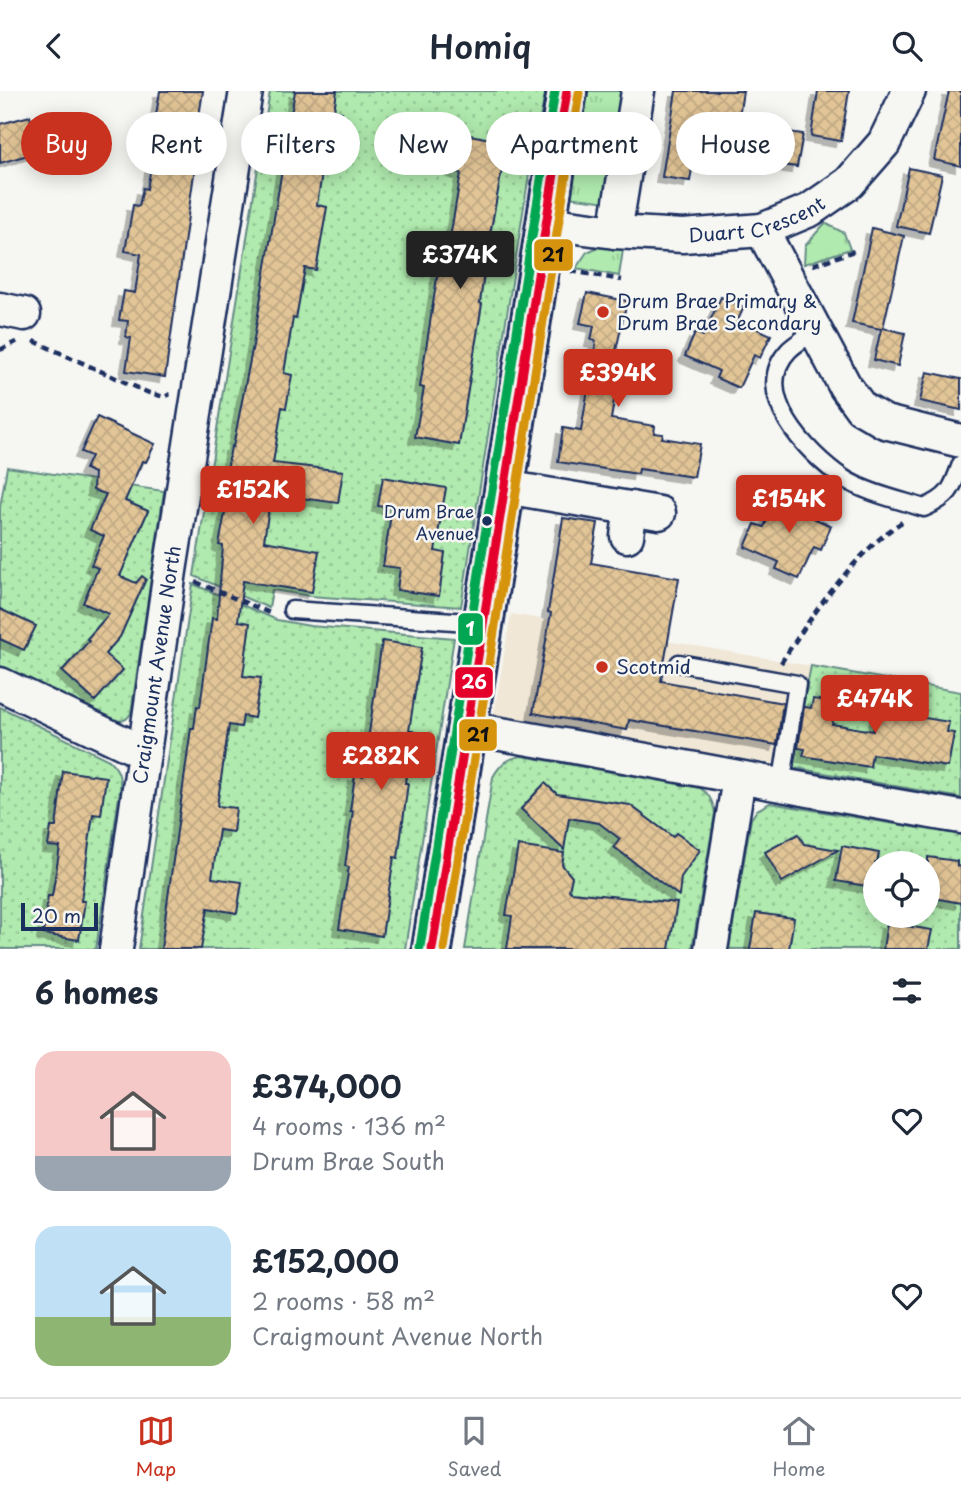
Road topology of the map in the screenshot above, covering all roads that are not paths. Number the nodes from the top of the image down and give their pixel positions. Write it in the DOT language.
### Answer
graph roads {
  1 [pos="246,91"];
  2 [pos="567,91"];
  3 [pos="638,91"];
  4 [pos="909,91"];
  5 [pos="546,223"];
  6 [pos="762,230"];
  7 [pos="615,232"];
  8 [pos="816,331"];
  9 [pos="961,441"];
  10 [pos="961,464"];
  11 [pos="505,487"];
  12 [pos="639,519"];
  13 [pos="292,610"];
  14 [pos="484,623"];
  15 [pos="679,663"];
  16 [pos="0,684"];
  17 [pos="466,729"];
  18 [pos="144,748"];
  19 [pos="739,778"];
  20 [pos="781,786"];
  21 [pos="961,817"];
  22 [pos="116,949"];
  23 [pos="432,949"];
  24 [pos="711,949"];
  1 -- 18 [label="street, Craigmount Avenue North"];
  2 -- 5 [label="main road"];
  3 -- 7 [label="street"];
  4 -- 6 [label="street, Duart Crescent"];
  5 -- 7 [label="street, Duart Crescent"];
  5 -- 11 [label="main road"];
  6 -- 7 [label="street, Duart Crescent"];
  6 -- 8 [label="street"];
  8 -- 9 [label="street"];
  8 -- 10 [label="lane"];
  11 -- 12 [label="street"];
  11 -- 14 [label="main road"];
  13 -- 14 [label="lane"];
  14 -- 17 [label="main road"];
  15 -- 20 [label="lane"];
  16 -- 18 [label="street"];
  17 -- 19 [label="street"];
  17 -- 23 [label="main road"];
  18 -- 22 [label="street, Craigmount Avenue North"];
  19 -- 20 [label="street"];
  19 -- 24 [label="street"];
  20 -- 21 [label="street"];
}
